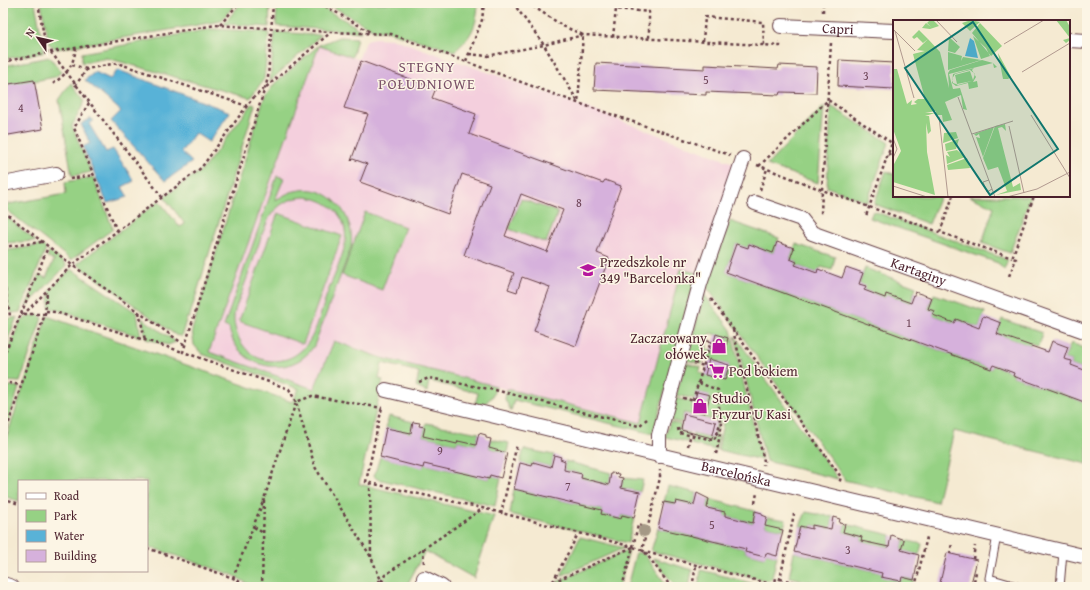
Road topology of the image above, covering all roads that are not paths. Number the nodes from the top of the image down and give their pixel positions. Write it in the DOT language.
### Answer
graph roads {
  1 [pos="781,26"];
  2 [pos="893,31"];
  3 [pos="1070,40"];
  4 [pos="1087,41"];
  5 [pos="742,159"];
  6 [pos="56,174"];
  7 [pos="3,184"];
  8 [pos="755,203"];
  9 [pos="1087,332"];
  10 [pos="386,390"];
  11 [pos="659,456"];
  12 [pos="997,536"];
  13 [pos="1063,552"];
  14 [pos="1087,557"];
  15 [pos="424,578"];
  16 [pos="3,584"];
  17 [pos="12,587"];
  18 [pos="442,587"];
  19 [pos="1020,587"];
  20 [pos="1060,587"];
  1 -- 2 [label="street, Capri"];
  3 -- 4 [label="street"];
  5 -- 11 [label="street"];
  6 -- 7 [label="street"];
  8 -- 9 [label="street, Kartaginy"];
  10 -- 11 [label="street, Barcelońska"];
  11 -- 12 [label="street, Barcelońska"];
  12 -- 13 [label="street, Barcelońska"];
  12 -- 19 [label="lane"];
  13 -- 14 [label="street, Barcelońska"];
  13 -- 20 [label="lane"];
  15 -- 18 [label="street"];
  16 -- 17 [label="street"];
}
